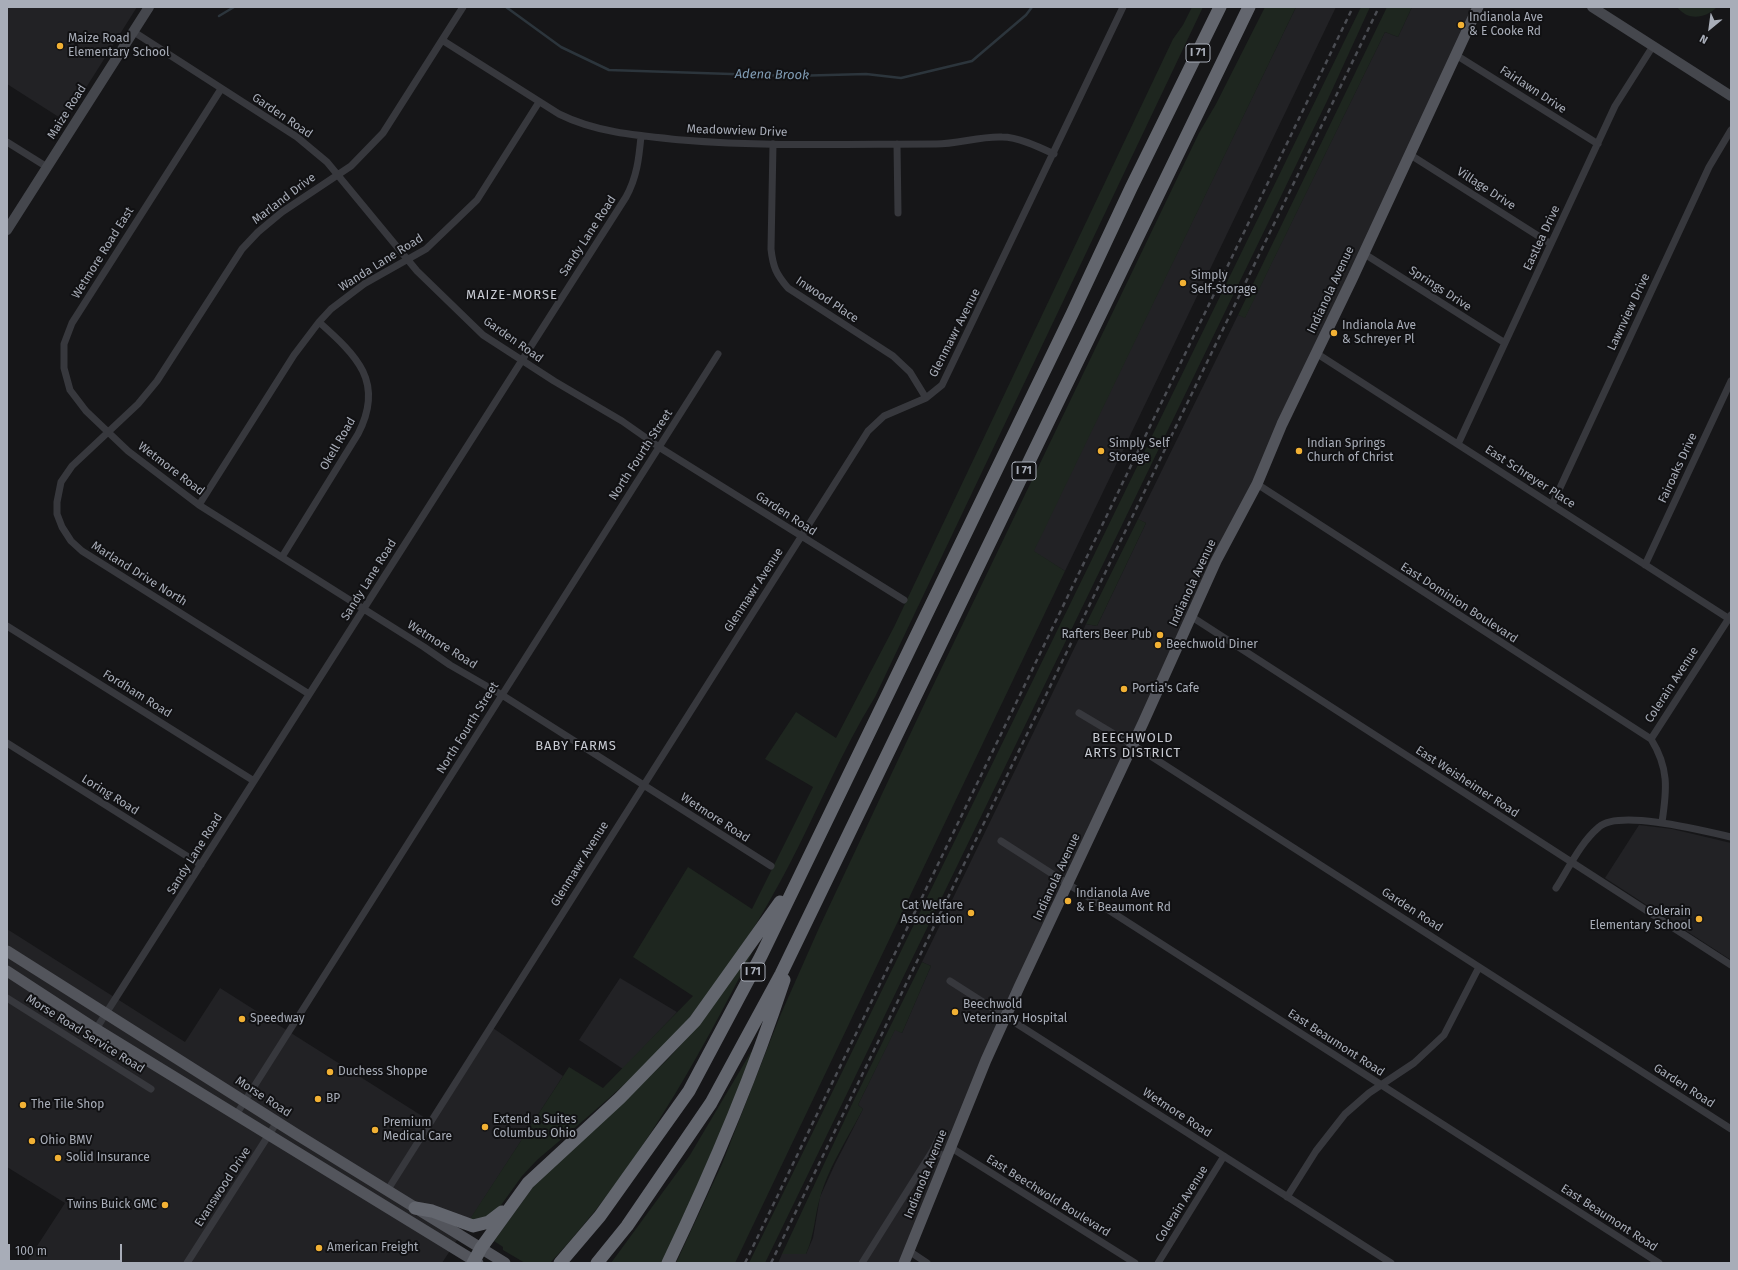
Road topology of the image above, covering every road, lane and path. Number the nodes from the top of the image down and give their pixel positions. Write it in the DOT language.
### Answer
graph roads {
  1 [pos="149,7"];
  2 [pos="463,7"];
  3 [pos="1124,7"];
  4 [pos="1210,7"];
  5 [pos="1220,7"];
  6 [pos="1249,7"];
  7 [pos="1255,7"];
  8 [pos="1478,7"];
  9 [pos="1592,7"];
  10 [pos="134,32"];
  11 [pos="442,40"];
  12 [pos="1653,46"];
  13 [pos="1456,55"];
  14 [pos="1212,82"];
  15 [pos="221,89"];
  16 [pos="1731,96"];
  17 [pos="1175,99"];
  18 [pos="539,102"];
  19 [pos="1731,130"];
  20 [pos="641,136"];
  21 [pos="7,142"];
  22 [pos="773,144"];
  23 [pos="897,144"];
  24 [pos="1598,144"];
  25 [pos="1054,154"];
  26 [pos="1409,154"];
  27 [pos="47,167"];
  28 [pos="337,175"];
  29 [pos="898,213"];
  30 [pos="7,230"];
  31 [pos="1551,244"];
  32 [pos="1363,253"];
  33 [pos="408,260"];
  34 [pos="319,322"];
  35 [pos="1505,343"];
  36 [pos="1316,353"];
  37 [pos="718,354"];
  38 [pos="521,360"];
  39 [pos="1731,381"];
  40 [pos="926,398"];
  41 [pos="108,432"];
  42 [pos="1458,444"];
  43 [pos="660,447"];
  44 [pos="1257,484"];
  45 [pos="199,504"];
  46 [pos="1552,505"];
  47 [pos="801,537"];
  48 [pos="282,557"];
  49 [pos="1645,565"];
  50 [pos="904,600"];
  51 [pos="363,608"];
  52 [pos="1192,617"];
  53 [pos="1730,618"];
  54 [pos="7,626"];
  55 [pos="309,694"];
  56 [pos="502,694"];
  57 [pos="1079,713"];
  58 [pos="1650,739"];
  59 [pos="7,743"];
  60 [pos="1133,745"];
  61 [pos="254,781"];
  62 [pos="643,786"];
  63 [pos="1662,822"];
  64 [pos="1731,837"];
  65 [pos="1001,841"];
  66 [pos="812,851"];
  67 [pos="1572,862"];
  68 [pos="201,865"];
  69 [pos="771,866"];
  70 [pos="1068,884"];
  71 [pos="1556,888"];
  72 [pos="798,938"];
  73 [pos="7,951"];
  74 [pos="1731,965"];
  75 [pos="1480,967"];
  76 [pos="7,971"];
  77 [pos="950,981"];
  78 [pos="7,998"];
  79 [pos="106,1013"];
  80 [pos="1006,1017"];
  81 [pos="96,1028"];
  82 [pos="1381,1085"];
  83 [pos="151,1089"];
  84 [pos="244,1101"];
  85 [pos="236,1114"];
  86 [pos="277,1122"];
  87 [pos="1731,1129"];
  88 [pos="941,1133"];
  89 [pos="269,1135"];
  90 [pos="933,1150"];
  91 [pos="948,1152"];
  92 [pos="1224,1156"];
  93 [pos="327,1170"];
  94 [pos="387,1191"];
  95 [pos="1287,1197"];
  96 [pos="510,1207"];
  97 [pos="415,1208"];
  98 [pos="481,1248"];
  99 [pos="909,1252"];
  100 [pos="475,1262"];
  101 [pos="187,1263"];
  102 [pos="505,1263"];
  103 [pos="560,1263"];
  104 [pos="597,1263"];
  105 [pos="668,1263"];
  106 [pos="862,1263"];
  107 [pos="904,1263"];
  108 [pos="927,1263"];
  109 [pos="1135,1263"];
  110 [pos="1158,1263"];
  111 [pos="1391,1263"];
  112 [pos="1659,1263"];
  1 -- 10 [label="street, Maize Road"];
  2 -- 11 [label="street, Marland Drive"];
  3 -- 25 [label="street, Glenmawr Avenue"];
  4 -- 17 [label="highway"];
  5 -- 17 [label="highway, I 71"];
  6 -- 14 [label="highway, I 71"];
  7 -- 14 [label="highway"];
  8 -- 13 [label="main road, Indianola Avenue"];
  9 -- 12 [label="street"];
  10 -- 15 [label="street, Garden Road"];
  10 -- 27 [label="street, Maize Road"];
  11 -- 18 [label="street, Meadowview Drive"];
  11 -- 28 [label="street, Marland Drive"];
  12 -- 16 [label="street"];
  12 -- 24 [label="street, Eastlea Drive"];
  13 -- 24 [label="street, Fairlawn Drive"];
  13 -- 26 [label="main road, Indianola Avenue"];
  14 -- 72 [label="highway, I 71"];
  15 -- 28 [label="street, Garden Road"];
  15 -- 41 [label="street, Wetmore Road East"];
  17 -- 66 [label="highway, I 71"];
  18 -- 20 [label="street, Meadowview Drive"];
  18 -- 33 [label="street, Wanda Lane Road"];
  19 -- 46 [label="street, Lawnview Drive"];
  20 -- 22 [label="street, Meadowview Drive"];
  20 -- 38 [label="street, Sandy Lane Road"];
  21 -- 27 [label="street"];
  22 -- 23 [label="street, Meadowview Drive"];
  22 -- 40 [label="street, Inwood Place"];
  23 -- 25 [label="street, Meadowview Drive"];
  23 -- 29 [label="street"];
  24 -- 31 [label="street, Eastlea Drive"];
  25 -- 40 [label="street, Glenmawr Avenue"];
  26 -- 31 [label="street, Village Drive"];
  26 -- 32 [label="main road, Indianola Avenue"];
  27 -- 30 [label="street, Maize Road"];
  28 -- 33 [label="street, Garden Road"];
  28 -- 41 [label="street, Marland Drive"];
  31 -- 35 [label="street, Eastlea Drive"];
  32 -- 35 [label="street, Springs Drive"];
  32 -- 36 [label="main road, Indianola Avenue"];
  33 -- 34 [label="street, Wanda Lane Road"];
  33 -- 38 [label="street, Garden Road"];
  34 -- 45 [label="street, Wanda Lane Road"];
  34 -- 48 [label="street, Okell Road"];
  35 -- 42 [label="street, Eastlea Drive"];
  36 -- 42 [label="street, East Schreyer Place"];
  36 -- 44 [label="main road, Indianola Avenue"];
  37 -- 43 [label="street, North Fourth Street"];
  38 -- 43 [label="street, Garden Road"];
  38 -- 51 [label="street, Sandy Lane Road"];
  39 -- 49 [label="street, Fairoaks Drive"];
  40 -- 47 [label="street, Glenmawr Avenue"];
  41 -- 45 [label="street, Wetmore Road"];
  41 -- 55 [label="street, Marland Drive North"];
  42 -- 46 [label="street, East Schreyer Place"];
  43 -- 47 [label="street, Garden Road"];
  43 -- 56 [label="street, North Fourth Street"];
  44 -- 52 [label="main road, Indianola Avenue"];
  44 -- 58 [label="street, East Dominion Boulevard"];
  45 -- 48 [label="street, Wetmore Road"];
  46 -- 49 [label="street, East Schreyer Place"];
  47 -- 50 [label="street, Garden Road"];
  47 -- 62 [label="street, Glenmawr Avenue"];
  48 -- 51 [label="street, Wetmore Road"];
  49 -- 53 [label="street, East Schreyer Place"];
  51 -- 55 [label="street, Sandy Lane Road"];
  51 -- 56 [label="street, Wetmore Road"];
  52 -- 60 [label="main road, Indianola Avenue"];
  52 -- 67 [label="street, East Weisheimer Road"];
  53 -- 58 [label="street, Colerain Avenue"];
  54 -- 61 [label="street, Fordham Road"];
  55 -- 61 [label="street, Sandy Lane Road"];
  56 -- 62 [label="street, Wetmore Road"];
  56 -- 84 [label="street, North Fourth Street"];
  57 -- 60 [label="street, Garden Road"];
  58 -- 63 [label="street, Colerain Avenue"];
  59 -- 68 [label="street, Loring Road"];
  60 -- 70 [label="main road, Indianola Avenue"];
  60 -- 75 [label="street, Garden Road"];
  61 -- 68 [label="street, Sandy Lane Road"];
  62 -- 69 [label="street, Wetmore Road"];
  62 -- 94 [label="street, Glenmawr Avenue"];
  63 -- 64 [label="street"];
  63 -- 67 [label="street"];
  65 -- 70 [label="street, East Beaumont Road"];
  66 -- 96 [label="highway"];
  66 -- 103 [label="highway, I 71"];
  67 -- 71 [label="street"];
  67 -- 74 [label="street, East Weisheimer Road"];
  68 -- 79 [label="street, Sandy Lane Road"];
  70 -- 80 [label="main road, Indianola Avenue"];
  70 -- 82 [label="street, East Beaumont Road"];
  72 -- 104 [label="highway, I 71"];
  72 -- 105 [label="highway"];
  73 -- 79 [label="main road, Morse Road"];
  75 -- 82 [label="street"];
  75 -- 87 [label="street, Garden Road"];
  76 -- 81 [label="main road"];
  77 -- 80 [label="street, Wetmore Road"];
  78 -- 83 [label="street, Morse Road Service Road"];
  79 -- 81 [label="street, Sandy Lane Road"];
  79 -- 84 [label="main road, Morse Road"];
  80 -- 91 [label="main road, Indianola Avenue"];
  80 -- 92 [label="street, Wetmore Road"];
  81 -- 85 [label="main road"];
  82 -- 95 [label="street"];
  82 -- 112 [label="street, East Beaumont Road"];
  84 -- 85 [label="street, North Fourth Street"];
  84 -- 86 [label="main road, Morse Road"];
  85 -- 89 [label="main road"];
  86 -- 89 [label="street, Evanswood Drive"];
  86 -- 94 [label="main road, Morse Road"];
  88 -- 90 [label="street"];
  89 -- 93 [label="main road"];
  89 -- 101 [label="street, Evanswood Drive"];
  90 -- 91 [label="street, East Beechwold Boulevard"];
  90 -- 106 [label="street"];
  91 -- 99 [label="main road, Indianola Avenue"];
  91 -- 109 [label="street, East Beechwold Boulevard"];
  92 -- 95 [label="street, Wetmore Road"];
  92 -- 110 [label="street, Colerain Avenue"];
  93 -- 94 [label="main road"];
  93 -- 100 [label="main road"];
  94 -- 97 [label="main road, Morse Road"];
  95 -- 111 [label="street, Wetmore Road"];
  96 -- 97 [label="highway"];
  96 -- 98 [label="highway"];
  97 -- 98 [label="main road, Morse Road"];
  98 -- 100 [label="highway"];
  98 -- 102 [label="main road, Morse Road"];
  99 -- 107 [label="main road, Indianola Avenue"];
  99 -- 108 [label="street"];
}
